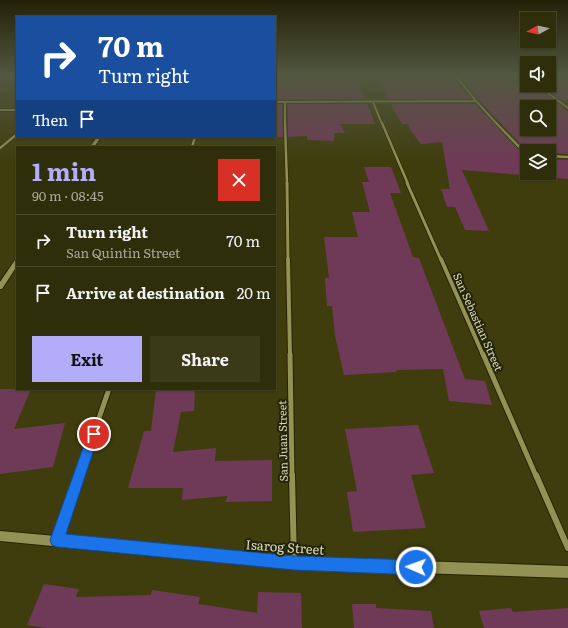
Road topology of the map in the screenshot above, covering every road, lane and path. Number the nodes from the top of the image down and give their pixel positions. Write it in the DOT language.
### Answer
graph roads {
  1 [pos="285,104"];
  2 [pos="374,104"];
  3 [pos="479,104"];
  4 [pos="0,110"];
  5 [pos="16,110"];
  6 [pos="16,135"];
  7 [pos="0,148"];
  8 [pos="520,148"];
  9 [pos="556,156"];
  10 [pos="568,157"];
  11 [pos="16,263"];
  12 [pos="0,287"];
  13 [pos="109,390"];
  14 [pos="0,536"];
  15 [pos="57,540"];
  16 [pos="568,548"];
  17 [pos="294,563"];
  18 [pos="568,572"];
  1 -- 17 [label="street, San Juan Street"];
  2 -- 16 [label="street, San Sebastian Street"];
  3 -- 8 [label="street"];
  4 -- 5 [label="street"];
  6 -- 7 [label="street"];
  9 -- 10 [label="street"];
  11 -- 12 [label="street"];
  13 -- 15 [label="street"];
  14 -- 15 [label="street, Isarog Street"];
  15 -- 17 [label="street, Isarog Street"];
  17 -- 18 [label="street, Isarog Street"];
}
